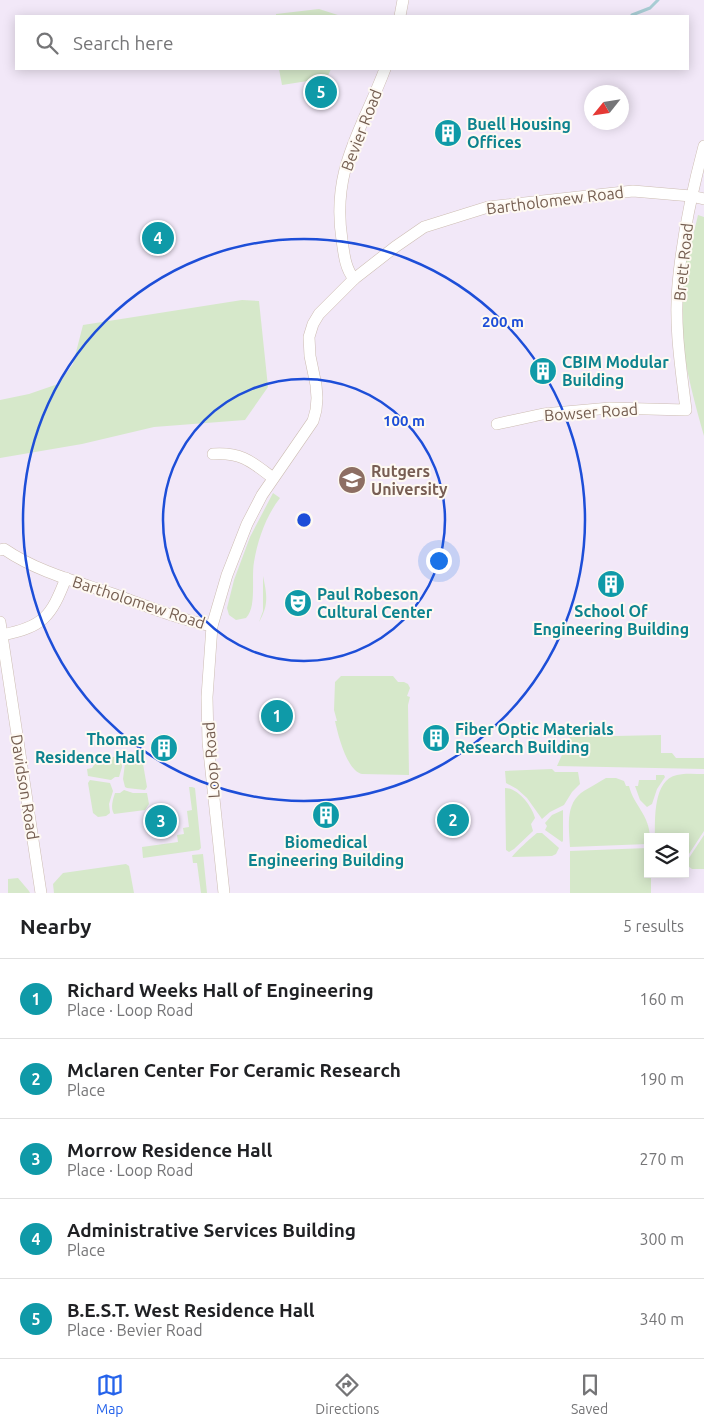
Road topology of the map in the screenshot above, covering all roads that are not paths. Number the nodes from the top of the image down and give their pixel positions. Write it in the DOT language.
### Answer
graph roads {
  1 [pos="403,0"];
  2 [pos="400,15"];
  3 [pos="385,70"];
  4 [pos="704,146"];
  5 [pos="691,196"];
  6 [pos="704,199"];
  7 [pos="354,280"];
  8 [pos="686,410"];
  9 [pos="496,424"];
  10 [pos="213,454"];
  11 [pos="273,478"];
  12 [pos="0,550"];
  13 [pos="66,578"];
  14 [pos="0,622"];
  15 [pos="212,626"];
  16 [pos="2,635"];
  17 [pos="40,893"];
  18 [pos="224,893"];
  1 -- 2 [label="street"];
  3 -- 7 [label="street, Bevier Road"];
  4 -- 5 [label="street, Brett Road"];
  5 -- 6 [label="street, Bartholomew Road"];
  5 -- 7 [label="street, Bartholomew Road"];
  5 -- 8 [label="street, Brett Road"];
  7 -- 11 [label="street, Bartholomew Road"];
  8 -- 9 [label="street, Bowser Road"];
  10 -- 11 [label="street"];
  11 -- 15 [label="street, Bartholomew Road"];
  12 -- 13 [label="street, Bartholomew Road"];
  13 -- 15 [label="street, Bartholomew Road"];
  13 -- 16 [label="street"];
  14 -- 16 [label="street, Davidson Road"];
  15 -- 18 [label="street, Loop Road"];
  16 -- 17 [label="street, Davidson Road"];
}
